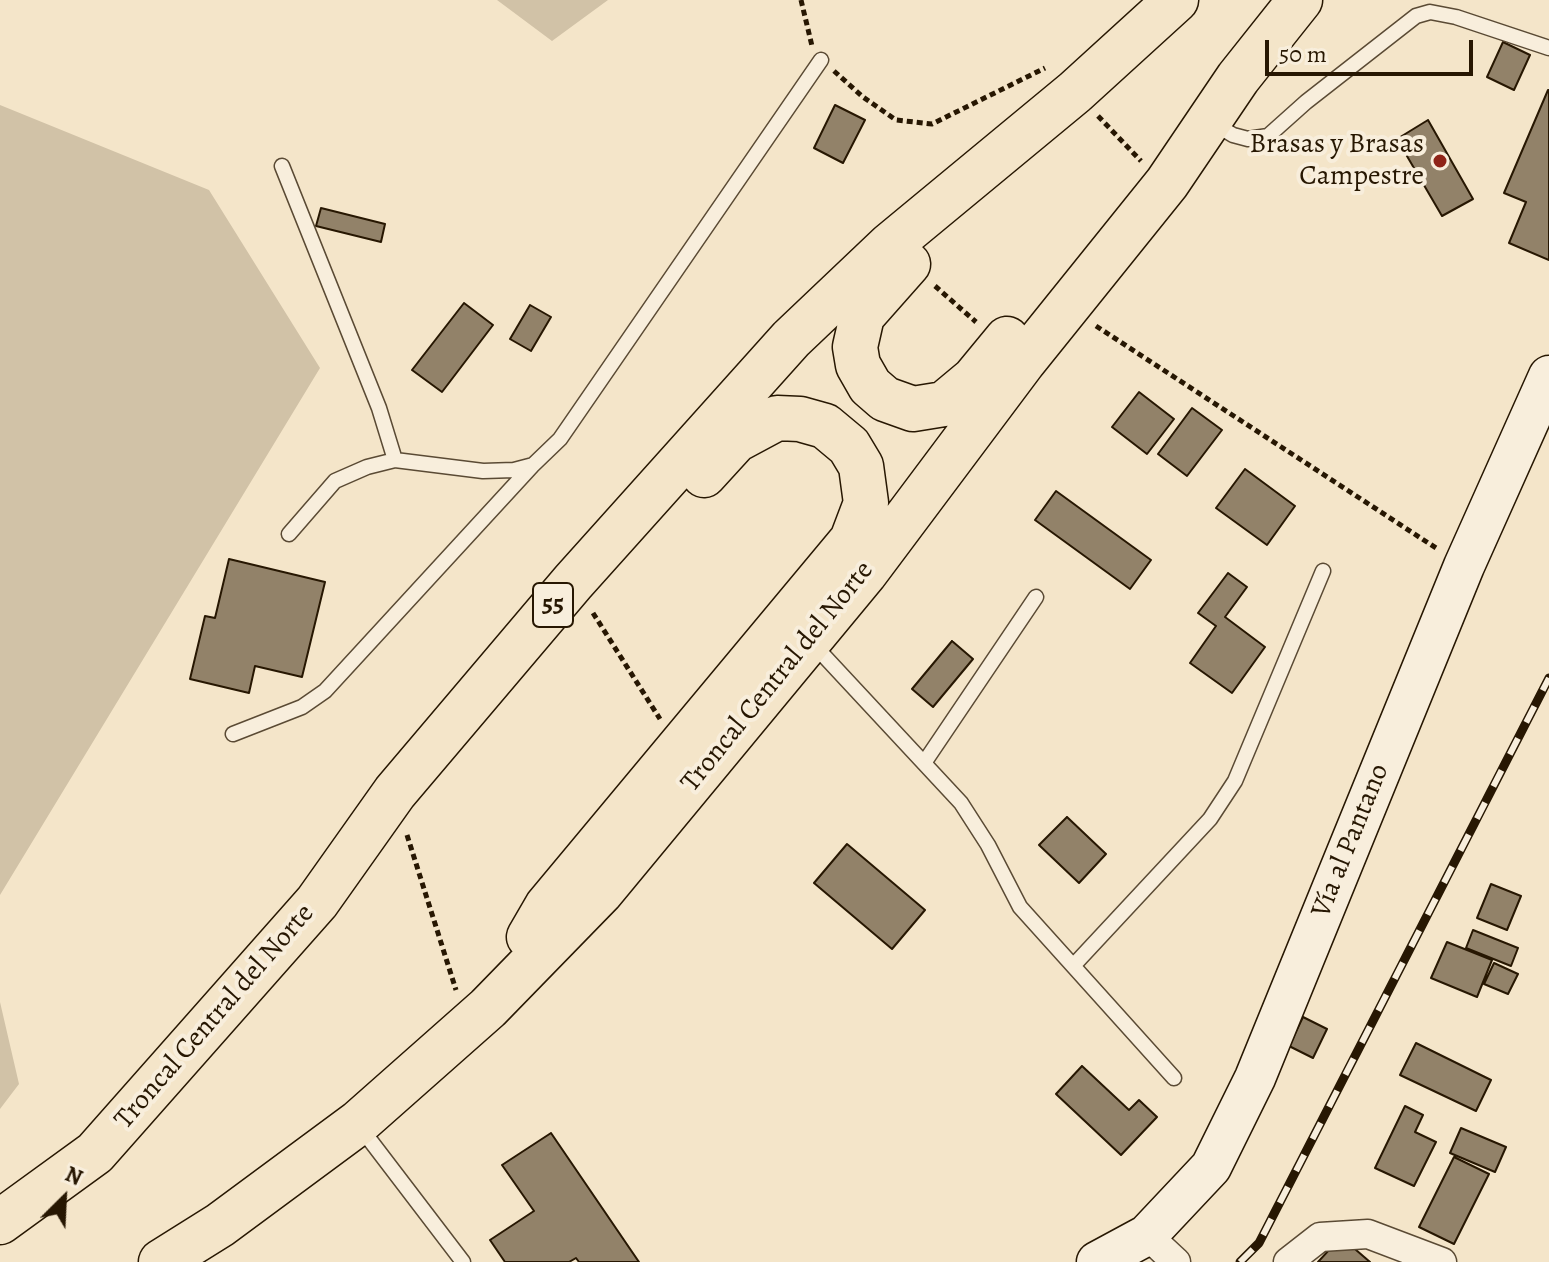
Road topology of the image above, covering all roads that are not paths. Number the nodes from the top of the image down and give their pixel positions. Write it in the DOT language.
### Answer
graph roads {
  1 [pos="1300,0"];
  2 [pos="1162,14"];
  3 [pos="1549,48"];
  4 [pos="821,60"];
  5 [pos="1238,78"];
  6 [pos="1210,120"];
  7 [pos="282,166"];
  8 [pos="1549,376"];
  9 [pos="395,460"];
  10 [pos="533,465"];
  11 [pos="289,534"];
  12 [pos="1323,571"];
  13 [pos="1036,597"];
  14 [pos="810,640"];
  15 [pos="233,734"];
  16 [pos="924,763"];
  17 [pos="317,902"];
  18 [pos="1073,966"];
  19 [pos="478,1018"];
  20 [pos="1174,1078"];
  21 [pos="358,1123"];
  22 [pos="0,1222"];
  23 [pos="1147,1235"];
  24 [pos="161,1262"];
  25 [pos="463,1262"];
  26 [pos="1097,1262"];
  27 [pos="1176,1262"];
  28 [pos="1288,1262"];
  29 [pos="1442,1262"];
  1 -- 5 [label="highway, Troncal Central del Norte"];
  2 -- 5 [label="highway"];
  2 -- 17 [label="highway, Troncal Central del Norte / 55"];
  3 -- 6 [label="lane"];
  4 -- 10 [label="lane"];
  5 -- 6 [label="highway, Troncal Central del Norte"];
  6 -- 14 [label="highway, Troncal Central del Norte"];
  7 -- 9 [label="lane"];
  8 -- 23 [label="main road, Vía al Pantano"];
  9 -- 10 [label="lane"];
  9 -- 11 [label="lane"];
  10 -- 15 [label="lane"];
  12 -- 18 [label="lane"];
  13 -- 16 [label="lane"];
  14 -- 16 [label="lane"];
  14 -- 19 [label="highway, Troncal Central del Norte"];
  16 -- 18 [label="lane"];
  17 -- 19 [label="highway"];
  17 -- 22 [label="highway, Troncal Central del Norte / 55"];
  18 -- 20 [label="lane"];
  19 -- 21 [label="highway, Troncal Central del Norte"];
  21 -- 24 [label="highway, Troncal Central del Norte"];
  21 -- 25 [label="lane"];
  23 -- 26 [label="main road, Vía al Pantano"];
  23 -- 27 [label="street"];
  28 -- 29 [label="street"];
}
